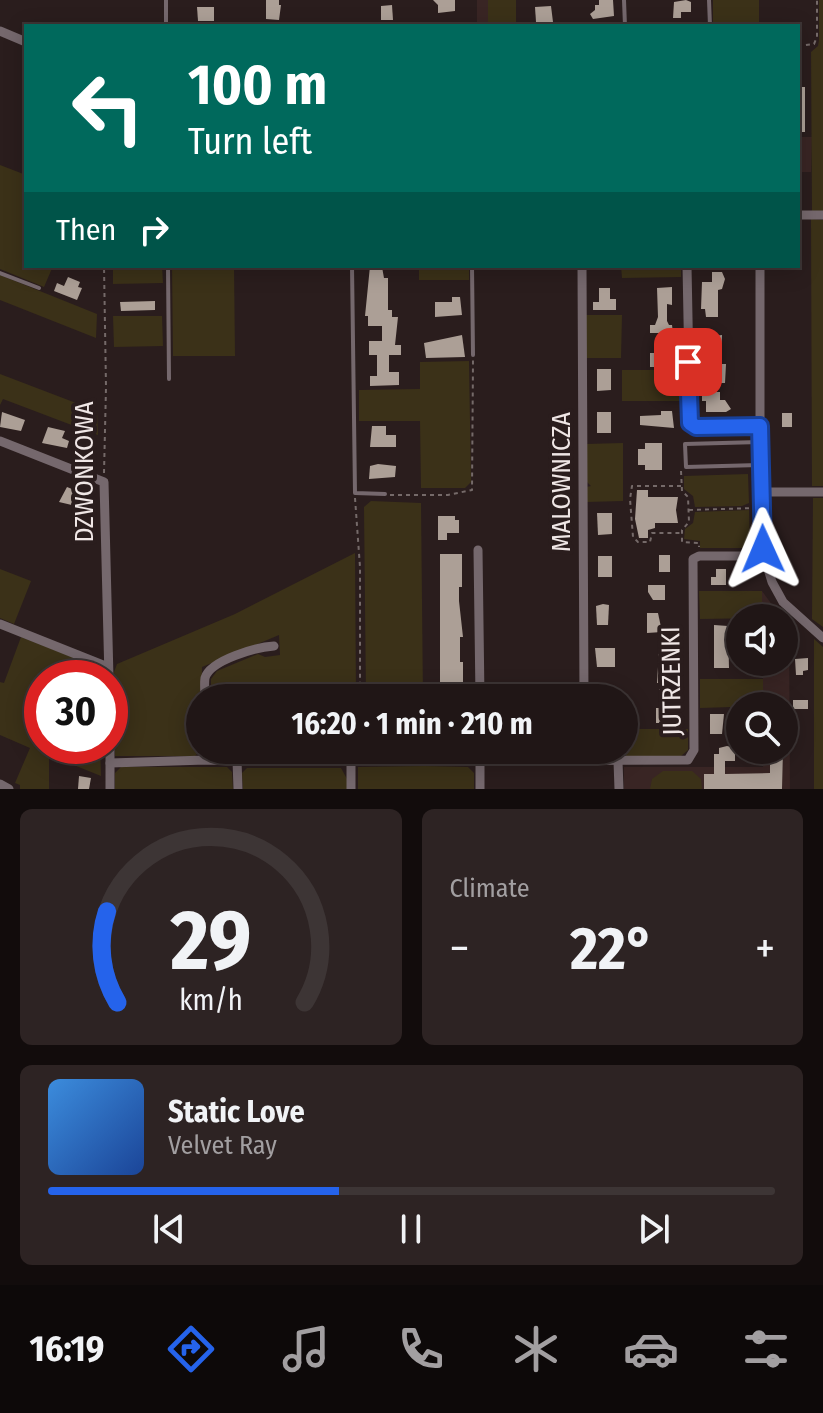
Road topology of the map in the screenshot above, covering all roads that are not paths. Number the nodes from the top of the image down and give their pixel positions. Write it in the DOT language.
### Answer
graph roads {
  1 [pos="166,0"];
  2 [pos="624,0"];
  3 [pos="709,0"];
  4 [pos="166,24"];
  5 [pos="625,24"];
  6 [pos="710,24"];
  7 [pos="0,31"];
  8 [pos="24,41"];
  9 [pos="800,215"];
  10 [pos="823,215"];
  11 [pos="168,268"];
  12 [pos="352,268"];
  13 [pos="472,268"];
  14 [pos="582,268"];
  15 [pos="687,268"];
  16 [pos="760,268"];
  17 [pos="0,273"];
  18 [pos="39,288"];
  19 [pos="473,355"];
  20 [pos="169,379"];
  21 [pos="760,426"];
  22 [pos="0,441"];
  23 [pos="760,442"];
  24 [pos="761,465"];
  25 [pos="762,492"];
  26 [pos="823,492"];
  27 [pos="385,494"];
  28 [pos="478,550"];
  29 [pos="764,556"];
  30 [pos="0,624"];
  31 [pos="823,638"];
  32 [pos="274,646"];
  33 [pos="79,660"];
  34 [pos="108,660"];
  35 [pos="205,684"];
  36 [pos="480,684"];
  37 [pos="584,684"];
  38 [pos="186,757"];
  39 [pos="638,761"];
  40 [pos="128,762"];
  41 [pos="110,764"];
  42 [pos="237,764"];
  43 [pos="351,764"];
  44 [pos="480,764"];
  45 [pos="618,764"];
  46 [pos="0,784"];
  47 [pos="9,789"];
  48 [pos="110,789"];
  49 [pos="238,789"];
  50 [pos="351,789"];
  51 [pos="480,789"];
  52 [pos="619,789"];
  1 -- 4 [label="lane"];
  2 -- 5 [label="lane"];
  3 -- 6 [label="lane"];
  7 -- 8 [label="street"];
  9 -- 10 [label="street"];
  11 -- 20 [label="lane"];
  12 -- 27 [label="lane"];
  13 -- 19 [label="lane"];
  14 -- 37 [label="street, MALOWNICZA"];
  15 -- 21 [label="street"];
  16 -- 21 [label="street"];
  17 -- 18 [label="lane"];
  21 -- 23 [label="street"];
  22 -- 34 [label="street, DZWONKOWA"];
  23 -- 24 [label="street"];
  23 -- 24 [label="lane"];
  24 -- 25 [label="street"];
  25 -- 26 [label="street"];
  25 -- 29 [label="street"];
  28 -- 36 [label="street"];
  29 -- 31 [label="street"];
  29 -- 39 [label="street, JUTRZENKI"];
  30 -- 33 [label="street"];
  32 -- 35 [label="street"];
  38 -- 40 [label="street"];
  41 -- 48 [label="street"];
  42 -- 49 [label="street"];
  43 -- 50 [label="street"];
  44 -- 51 [label="street"];
  45 -- 52 [label="street"];
  46 -- 47 [label="street"];
}
